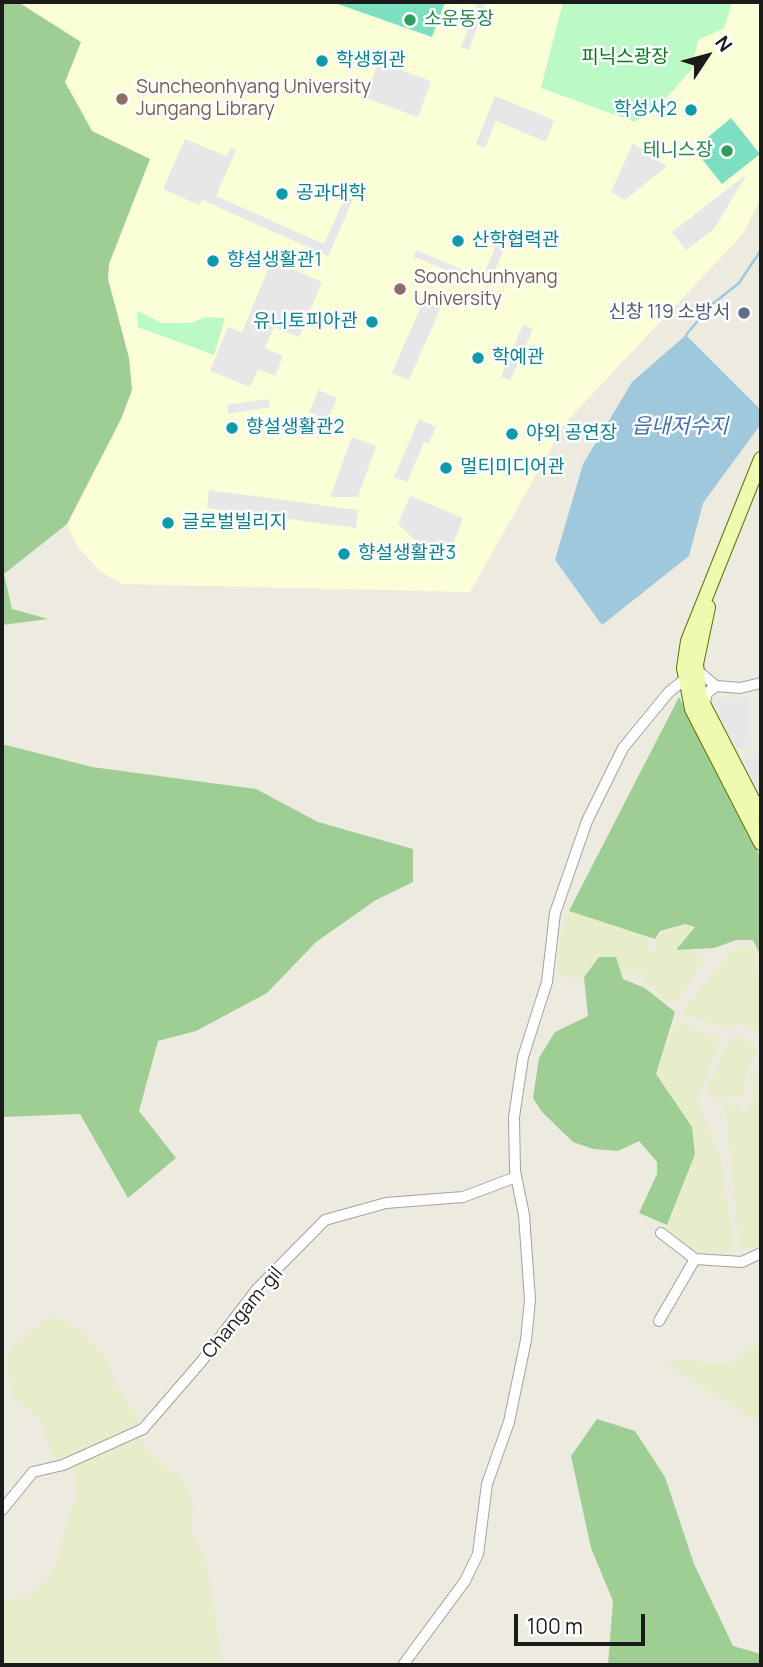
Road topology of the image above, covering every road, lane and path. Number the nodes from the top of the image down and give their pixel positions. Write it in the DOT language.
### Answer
graph roads {
  1 [pos="761,459"];
  2 [pos="712,582"];
  3 [pos="696,664"];
  4 [pos="684,680"];
  5 [pos="761,683"];
  6 [pos="716,686"];
  7 [pos="706,713"];
  8 [pos="761,816"];
  9 [pos="761,843"];
  10 [pos="516,1177"];
  11 [pos="661,1233"];
  12 [pos="761,1253"];
  13 [pos="695,1259"];
  14 [pos="659,1321"];
  15 [pos="2,1510"];
  16 [pos="403,1665"];
  1 -- 2 [label="main road"];
  2 -- 3 [label="main road"];
  2 -- 4 [label="main road"];
  3 -- 6 [label="street"];
  3 -- 7 [label="main road"];
  4 -- 9 [label="main road"];
  4 -- 10 [label="street"];
  5 -- 6 [label="street"];
  6 -- 7 [label="street"];
  7 -- 8 [label="main road"];
  10 -- 15 [label="street, Changam-gil"];
  10 -- 16 [label="street"];
  11 -- 13 [label="street"];
  12 -- 13 [label="street"];
  13 -- 14 [label="street"];
}
